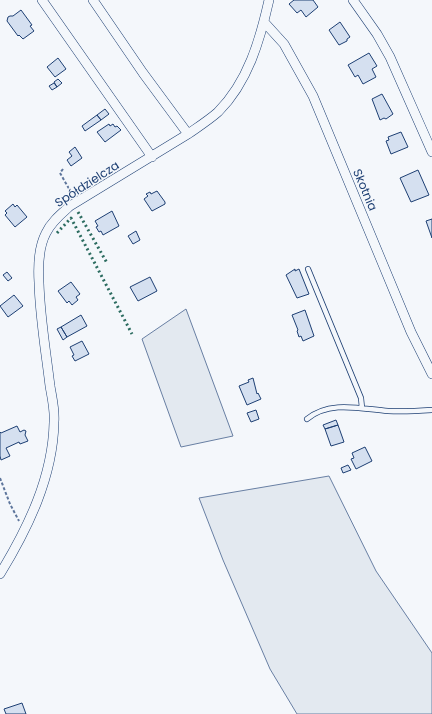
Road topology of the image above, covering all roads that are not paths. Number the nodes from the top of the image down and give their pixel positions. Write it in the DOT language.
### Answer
graph roads {
  1 [pos="42,0"];
  2 [pos="93,0"];
  3 [pos="269,0"];
  4 [pos="353,0"];
  5 [pos="264,22"];
  6 [pos="188,134"];
  7 [pos="432,152"];
  8 [pos="152,156"];
  9 [pos="308,268"];
  10 [pos="432,374"];
  11 [pos="362,408"];
  12 [pos="432,410"];
  13 [pos="307,419"];
  14 [pos="0,574"];
  1 -- 8 [label="street"];
  2 -- 6 [label="street"];
  3 -- 5 [label="street, Spółdzielcza"];
  4 -- 7 [label="street"];
  5 -- 6 [label="street, Spółdzielcza"];
  5 -- 10 [label="street, Skotnia"];
  6 -- 8 [label="street, Spółdzielcza"];
  8 -- 14 [label="street, Spółdzielcza"];
  9 -- 11 [label="lane"];
  11 -- 12 [label="lane"];
  11 -- 13 [label="lane"];
}
